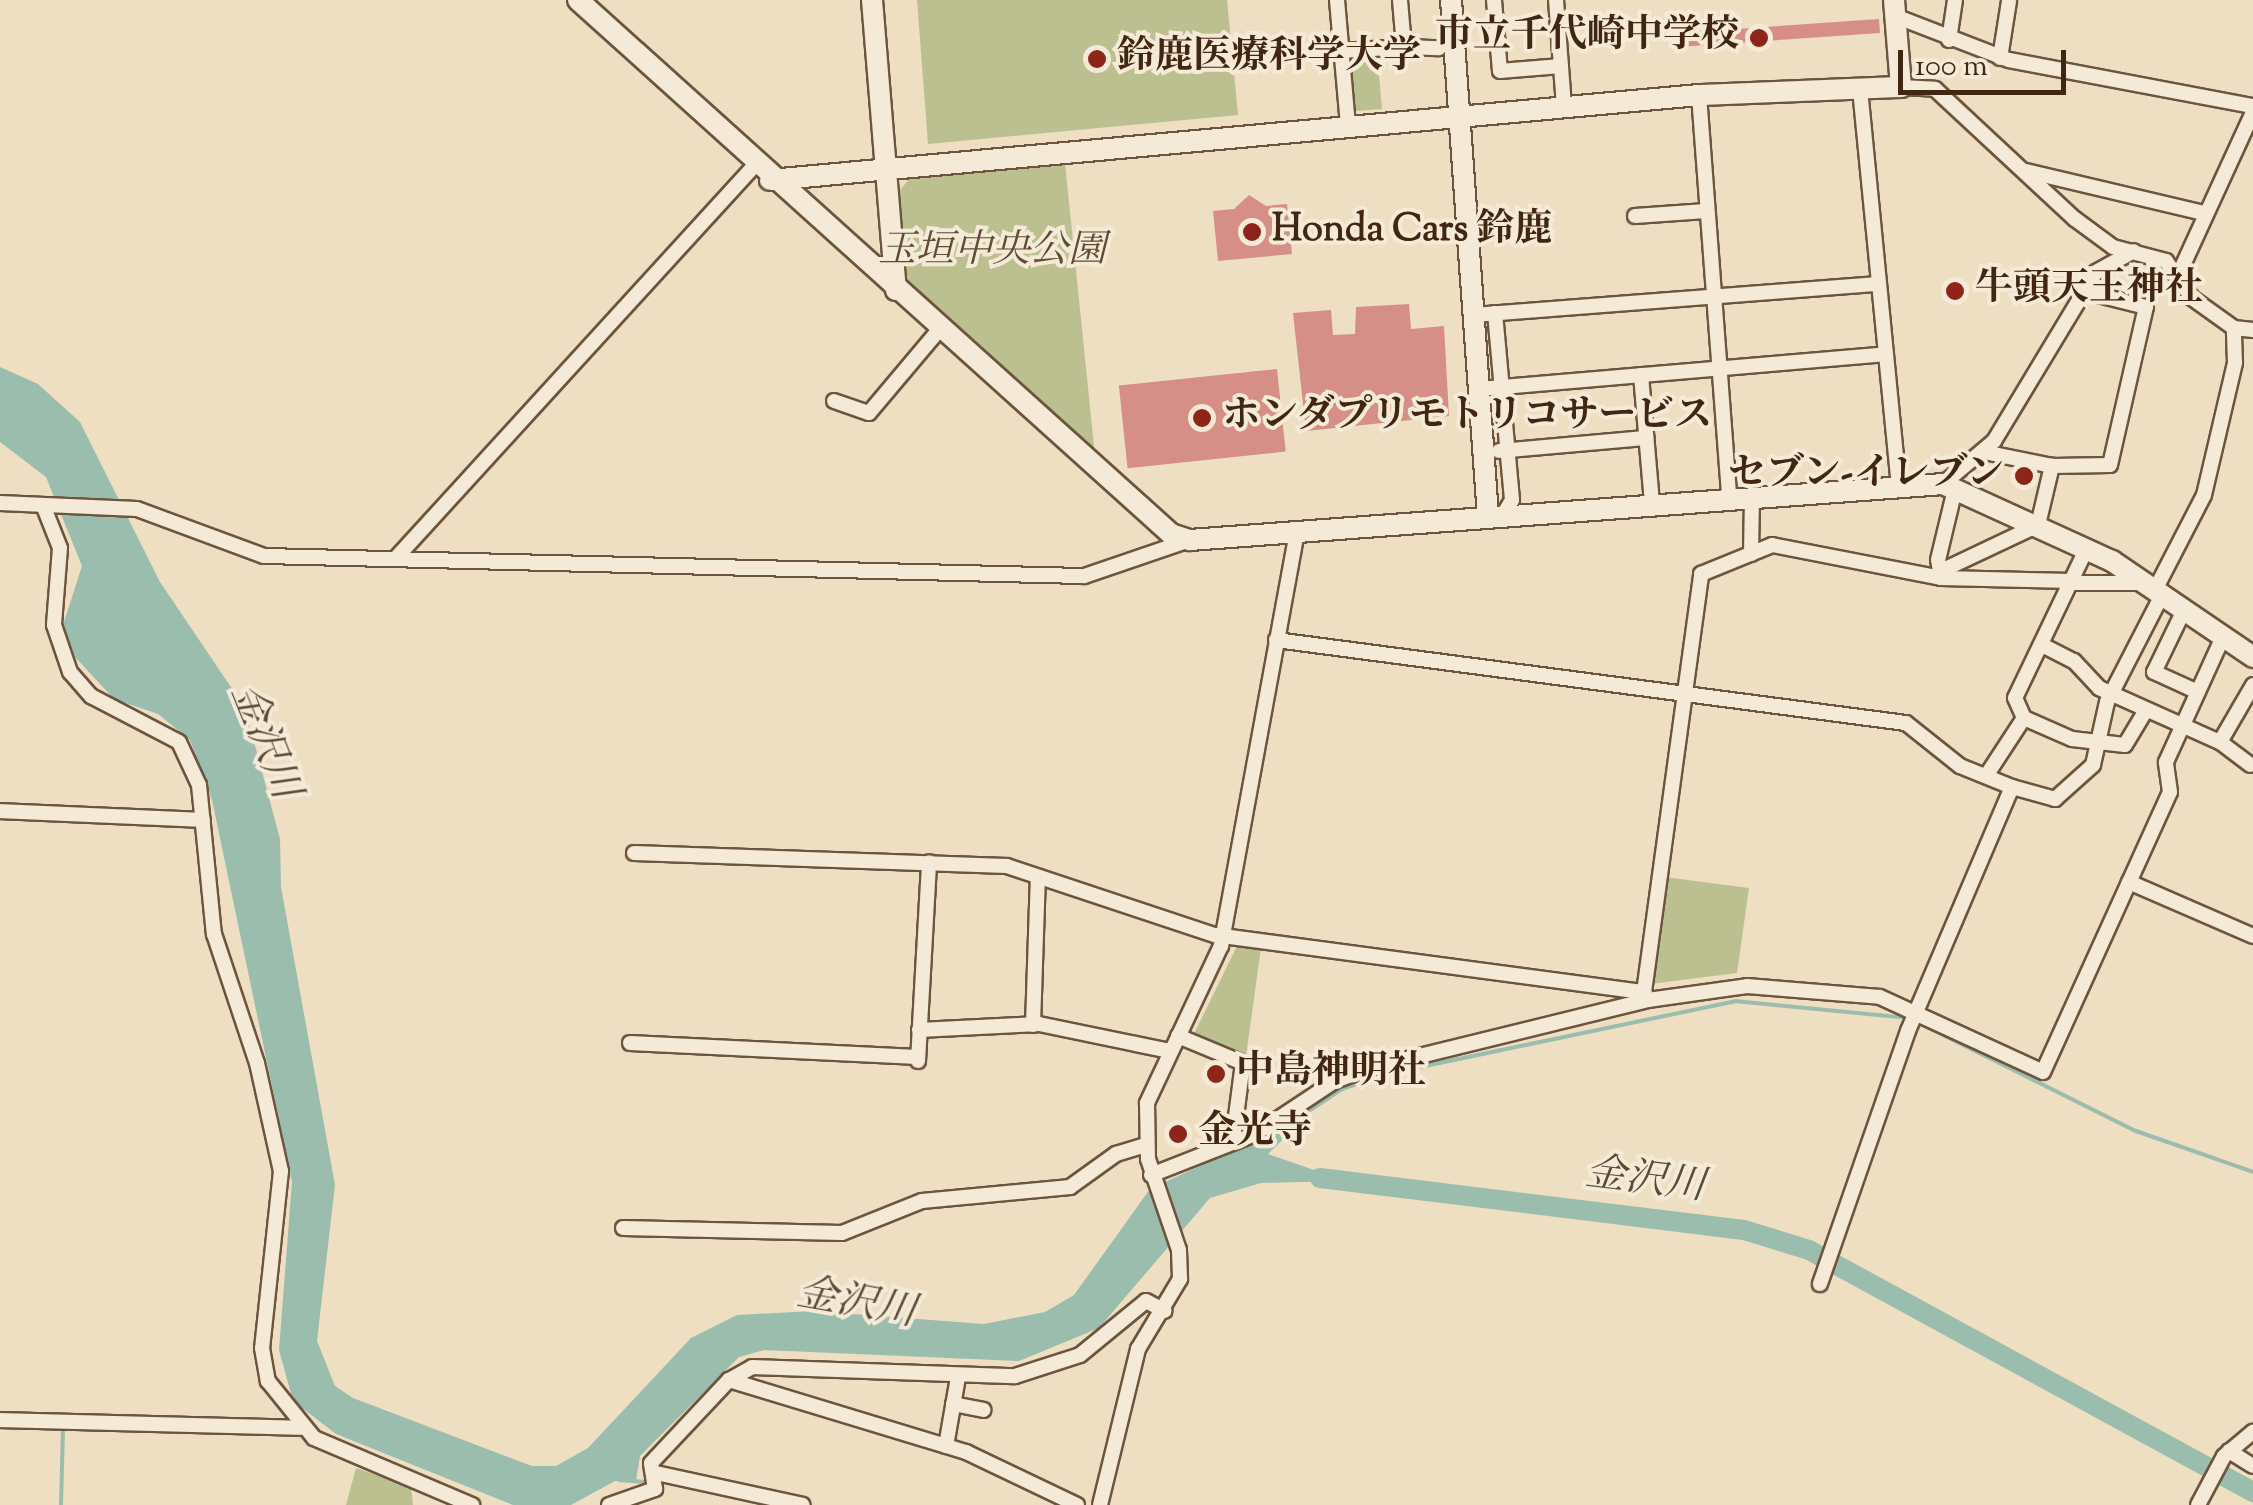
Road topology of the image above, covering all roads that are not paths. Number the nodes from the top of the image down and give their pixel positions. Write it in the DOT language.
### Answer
graph roads {
  1 [pos="578,0"];
  2 [pos="872,0"];
  3 [pos="1337,0"];
  4 [pos="1400,0"];
  5 [pos="1451,0"];
  6 [pos="1494,0"];
  7 [pos="1556,0"];
  8 [pos="1955,0"];
  9 [pos="2009,1"];
  10 [pos="597,8"];
  11 [pos="1895,8"];
  12 [pos="1948,40"];
  13 [pos="1404,46"];
  14 [pos="1438,48"];
  15 [pos="1341,51"];
  16 [pos="2000,58"];
  17 [pos="1561,66"];
  18 [pos="1901,86"];
  19 [pos="1860,89"];
  20 [pos="1699,95"];
  21 [pos="1564,106"];
  22 [pos="2253,109"];
  23 [pos="1457,115"];
  24 [pos="1348,126"];
  25 [pos="755,165"];
  26 [pos="2020,169"];
  27 [pos="886,170"];
  28 [pos="770,180"];
  29 [pos="1706,211"];
  30 [pos="2203,213"];
  31 [pos="1634,216"];
  32 [pos="2135,251"];
  33 [pos="2178,276"];
  34 [pos="1878,284"];
  35 [pos="896,290"];
  36 [pos="2082,291"];
  37 [pos="1711,292"];
  38 [pos="1485,314"];
  39 [pos="2234,328"];
  40 [pos="939,330"];
  41 [pos="2253,330"];
  42 [pos="1885,354"];
  43 [pos="1718,368"];
  44 [pos="1641,375"];
  45 [pos="1502,387"];
  46 [pos="1480,389"];
  47 [pos="834,401"];
  48 [pos="1646,438"];
  49 [pos="1507,451"];
  50 [pos="1984,452"];
  51 [pos="1484,453"];
  52 [pos="2052,466"];
  53 [pos="1899,484"];
  54 [pos="1949,486"];
  55 [pos="1752,495"];
  56 [pos="1729,496"];
  57 [pos="1652,503"];
  58 [pos="0,504"];
  59 [pos="46,505"];
  60 [pos="1496,516"];
  61 [pos="2038,525"];
  62 [pos="1297,532"];
  63 [pos="1190,540"];
  64 [pos="2087,548"];
  65 [pos="1751,554"];
  66 [pos="396,558"];
  67 [pos="1942,574"];
  68 [pos="2070,582"];
  69 [pos="2155,588"];
  70 [pos="2185,608"];
  71 [pos="2223,637"];
  72 [pos="1276,640"];
  73 [pos="2044,646"];
  74 [pos="2253,656"];
  75 [pos="2253,685"];
  76 [pos="2198,692"];
  77 [pos="1684,693"];
  78 [pos="2111,694"];
  79 [pos="2146,710"];
  80 [pos="2024,718"];
  81 [pos="2183,726"];
  82 [pos="2220,742"];
  83 [pos="2102,743"];
  84 [pos="2250,765"];
  85 [pos="1986,776"];
  86 [pos="2012,787"];
  87 [pos="0,810"];
  88 [pos="203,820"];
  89 [pos="634,854"];
  90 [pos="929,862"];
  91 [pos="1038,876"];
  92 [pos="2130,882"];
  93 [pos="1222,936"];
  94 [pos="2253,936"];
  95 [pos="1646,996"];
  96 [pos="1918,1009"];
  97 [pos="1033,1025"];
  98 [pos="920,1030"];
  99 [pos="1178,1036"];
  100 [pos="630,1043"];
  101 [pos="1169,1051"];
  102 [pos="1233,1139"];
  103 [pos="1146,1146"];
  104 [pos="1151,1175"];
  105 [pos="624,1228"];
  106 [pos="1820,1284"];
  107 [pos="1164,1311"];
  108 [pos="958,1376"];
  109 [pos="729,1380"];
  110 [pos="953,1404"];
  111 [pos="982,1410"];
  112 [pos="0,1420"];
  113 [pos="301,1428"];
  114 [pos="2253,1432"];
  115 [pos="946,1446"];
  116 [pos="2227,1454"];
  117 [pos="2253,1466"];
  118 [pos="656,1479"];
  119 [pos="472,1505"];
  120 [pos="610,1505"];
  121 [pos="803,1505"];
  122 [pos="1076,1505"];
  123 [pos="1100,1505"];
  124 [pos="2198,1505"];
  1 -- 10 [label="street"];
  2 -- 27 [label="street"];
  3 -- 15 [label="street"];
  4 -- 13 [label="street"];
  5 -- 23 [label="street"];
  6 -- 17 [label="street"];
  7 -- 17 [label="street"];
  8 -- 12 [label="street"];
  9 -- 16 [label="street"];
  10 -- 25 [label="street"];
  11 -- 12 [label="street"];
  11 -- 18 [label="street"];
  12 -- 16 [label="street"];
  13 -- 14 [label="street"];
  13 -- 15 [label="street"];
  15 -- 24 [label="street"];
  16 -- 22 [label="street"];
  17 -- 21 [label="street"];
  18 -- 19 [label="street"];
  18 -- 26 [label="street"];
  19 -- 20 [label="street"];
  19 -- 34 [label="street"];
  20 -- 21 [label="street"];
  20 -- 29 [label="street"];
  21 -- 23 [label="street"];
  22 -- 30 [label="street"];
  23 -- 24 [label="street"];
  23 -- 38 [label="street"];
  24 -- 27 [label="street"];
  25 -- 28 [label="street"];
  25 -- 66 [label="street"];
  26 -- 30 [label="street"];
  26 -- 32 [label="street"];
  27 -- 28 [label="street"];
  27 -- 35 [label="street"];
  28 -- 35 [label="street"];
  29 -- 31 [label="street"];
  29 -- 37 [label="street"];
  30 -- 33 [label="street"];
  32 -- 33 [label="street"];
  32 -- 36 [label="street"];
  33 -- 39 [label="street"];
  34 -- 37 [label="street"];
  34 -- 42 [label="street"];
  35 -- 40 [label="street"];
  36 -- 50 [label="street"];
  36 -- 52 [label="street"];
  37 -- 38 [label="street"];
  37 -- 43 [label="street"];
  38 -- 45 [label="street"];
  38 -- 46 [label="street"];
  39 -- 41 [label="street"];
  39 -- 69 [label="street"];
  40 -- 47 [label="street"];
  40 -- 63 [label="street"];
  42 -- 43 [label="street"];
  42 -- 53 [label="street"];
  43 -- 44 [label="street"];
  43 -- 56 [label="street"];
  44 -- 45 [label="street"];
  44 -- 48 [label="street"];
  45 -- 46 [label="street"];
  45 -- 49 [label="street"];
  46 -- 51 [label="street"];
  48 -- 49 [label="street"];
  48 -- 57 [label="street"];
  49 -- 51 [label="street"];
  49 -- 60 [label="street"];
  50 -- 52 [label="street"];
  50 -- 54 [label="street"];
  51 -- 60 [label="street"];
  52 -- 61 [label="street"];
  53 -- 54 [label="street"];
  53 -- 55 [label="street"];
  54 -- 61 [label="street"];
  54 -- 67 [label="street"];
  55 -- 56 [label="street"];
  55 -- 65 [label="street"];
  56 -- 57 [label="street"];
  57 -- 60 [label="street"];
  58 -- 59 [label="street"];
  59 -- 66 [label="street"];
  59 -- 88 [label="street"];
  60 -- 62 [label="street"];
  61 -- 64 [label="street"];
  61 -- 67 [label="street"];
  62 -- 63 [label="street"];
  62 -- 72 [label="street"];
  63 -- 66 [label="street"];
  64 -- 68 [label="street"];
  64 -- 69 [label="street"];
  65 -- 67 [label="street"];
  65 -- 77 [label="street"];
  67 -- 68 [label="street"];
  68 -- 69 [label="street"];
  68 -- 73 [label="street"];
  69 -- 70 [label="street"];
  69 -- 78 [label="street"];
  70 -- 71 [label="street"];
  70 -- 76 [label="street"];
  71 -- 74 [label="street"];
  71 -- 76 [label="street"];
  72 -- 77 [label="street"];
  72 -- 93 [label="street"];
  73 -- 78 [label="street"];
  73 -- 80 [label="street"];
  75 -- 82 [label="street"];
  76 -- 81 [label="street"];
  77 -- 85 [label="street"];
  77 -- 95 [label="street"];
  78 -- 79 [label="street"];
  78 -- 83 [label="street"];
  79 -- 81 [label="street"];
  79 -- 83 [label="street"];
  80 -- 83 [label="street"];
  80 -- 85 [label="street"];
  81 -- 82 [label="street"];
  81 -- 92 [label="street"];
  82 -- 84 [label="street"];
  83 -- 86 [label="street"];
  85 -- 86 [label="street"];
  86 -- 96 [label="street"];
  87 -- 88 [label="street"];
  88 -- 113 [label="street"];
  89 -- 90 [label="street"];
  90 -- 91 [label="street"];
  90 -- 98 [label="street"];
  91 -- 93 [label="street"];
  91 -- 97 [label="street"];
  92 -- 94 [label="street"];
  92 -- 96 [label="street"];
  93 -- 95 [label="street"];
  93 -- 99 [label="street"];
  95 -- 96 [label="street"];
  95 -- 102 [label="street"];
  96 -- 106 [label="street"];
  97 -- 98 [label="street"];
  97 -- 101 [label="street"];
  98 -- 100 [label="street"];
  99 -- 101 [label="street"];
  99 -- 102 [label="street"];
  101 -- 103 [label="street"];
  102 -- 104 [label="street"];
  103 -- 104 [label="street"];
  103 -- 105 [label="street"];
  104 -- 107 [label="street"];
  107 -- 108 [label="street"];
  107 -- 123 [label="street"];
  108 -- 109 [label="street"];
  108 -- 110 [label="street"];
  109 -- 115 [label="street"];
  109 -- 118 [label="street"];
  110 -- 111 [label="street"];
  110 -- 115 [label="street"];
  112 -- 113 [label="street"];
  113 -- 119 [label="street"];
  114 -- 116 [label="street"];
  115 -- 122 [label="street"];
  116 -- 117 [label="street"];
  116 -- 124 [label="street"];
  118 -- 120 [label="street"];
  118 -- 121 [label="street"];
}
